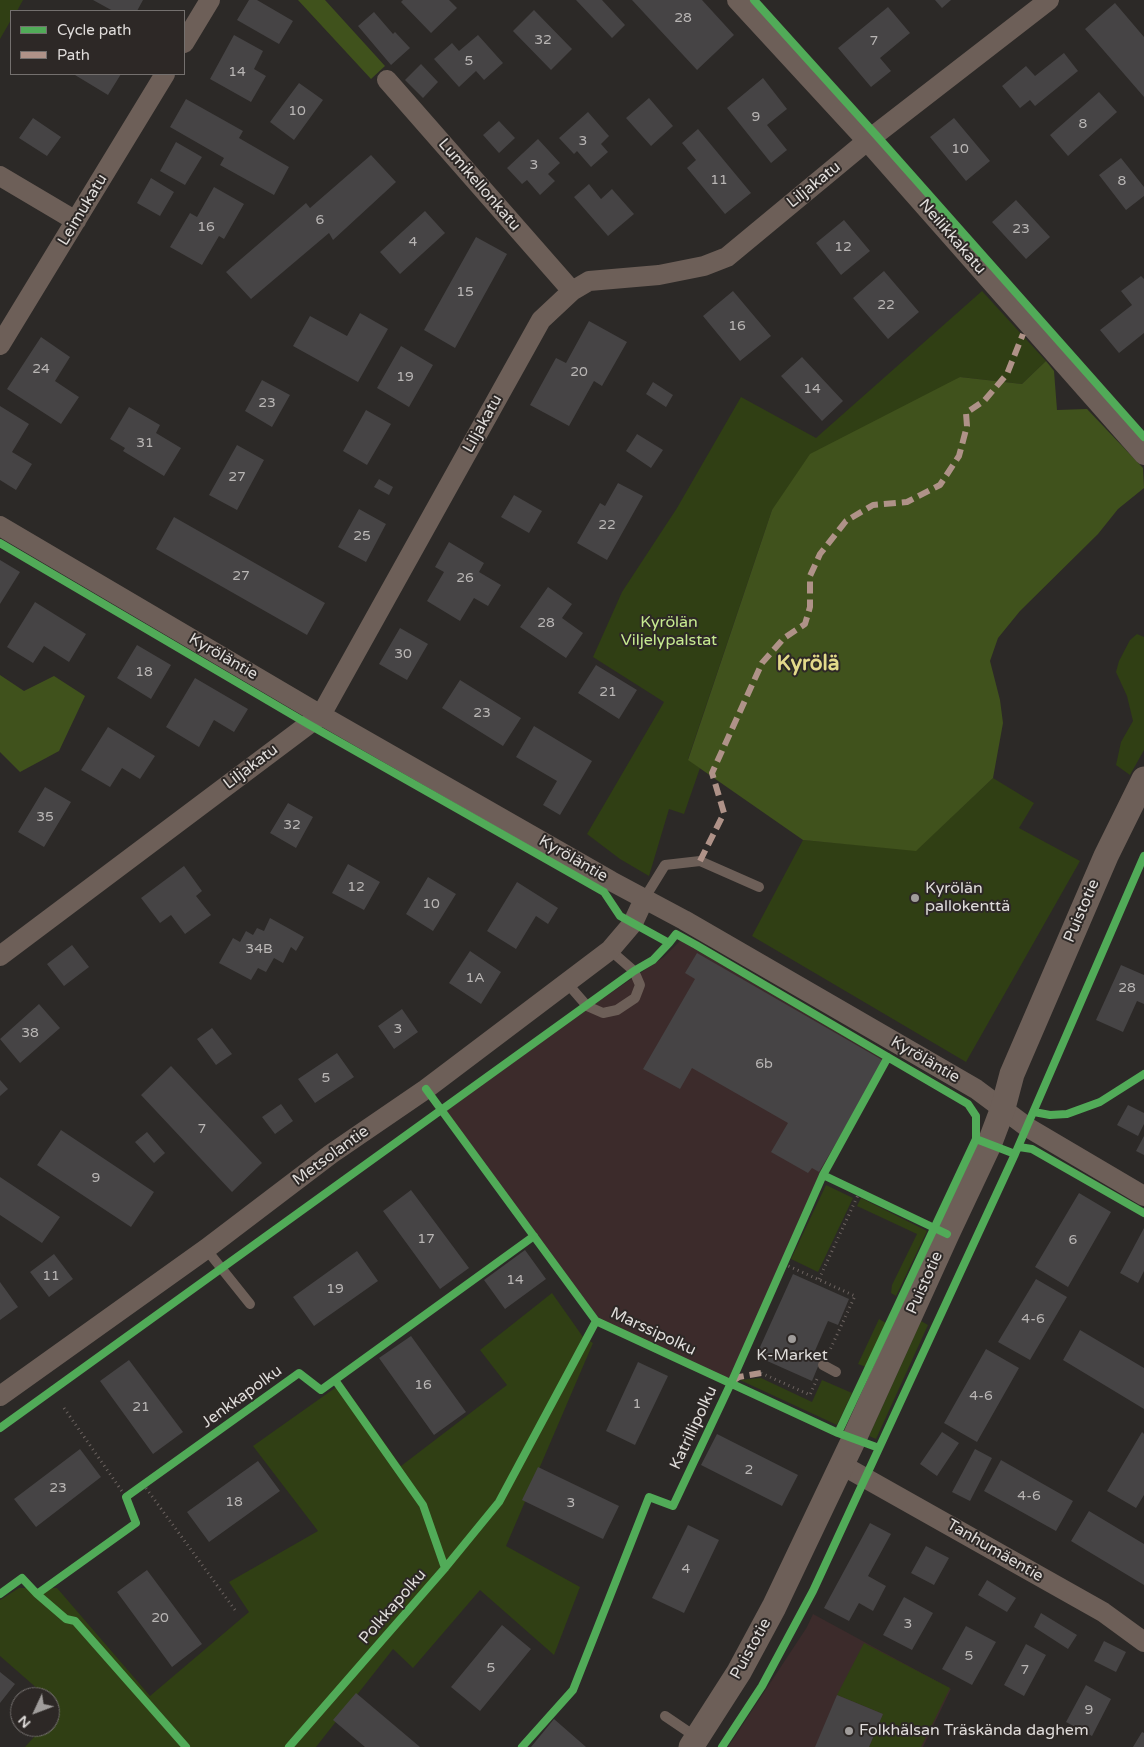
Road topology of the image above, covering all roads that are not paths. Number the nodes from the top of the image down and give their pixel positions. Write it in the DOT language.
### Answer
graph roads {
  1 [pos="210,0"];
  2 [pos="737,0"];
  3 [pos="1049,0"];
  4 [pos="185,41"];
  5 [pos="164,75"];
  6 [pos="387,80"];
  7 [pos="867,141"];
  8 [pos="0,176"];
  9 [pos="76,221"];
  10 [pos="572,291"];
  11 [pos="0,345"];
  12 [pos="1144,455"];
  13 [pos="0,526"];
  14 [pos="321,714"];
  15 [pos="1143,785"];
  16 [pos="759,888"];
  17 [pos="644,899"];
  18 [pos="610,950"];
  19 [pos="0,956"];
  20 [pos="567,983"];
  21 [pos="1003,1108"];
  22 [pos="1144,1196"];
  23 [pos="206,1249"];
  24 [pos="250,1304"];
  25 [pos="823,1365"];
  26 [pos="836,1372"];
  27 [pos="0,1396"];
  28 [pos="842,1465"];
  29 [pos="1144,1642"];
  30 [pos="665,1716"];
  31 [pos="694,1742"];
  1 -- 4 [label="street"];
  2 -- 7 [label="street, Neilikkakatu"];
  3 -- 7 [label="street, Liljakatu"];
  5 -- 9 [label="street, Leimukatu"];
  6 -- 10 [label="street, Lumikellonkatu"];
  7 -- 10 [label="street, Liljakatu"];
  7 -- 12 [label="street, Neilikkakatu"];
  8 -- 9 [label="street"];
  9 -- 11 [label="street, Leimukatu"];
  10 -- 14 [label="street, Liljakatu"];
  13 -- 14 [label="street, Kyröläntie"];
  14 -- 17 [label="street, Kyröläntie"];
  14 -- 19 [label="street, Liljakatu"];
  15 -- 21 [label="street, Puistotie"];
  16 -- 17 [label="lane"];
  17 -- 18 [label="street, Metsolantie"];
  17 -- 21 [label="street, Kyröläntie"];
  18 -- 20 [label="street, Metsolantie"];
  18 -- 20 [label="lane"];
  20 -- 23 [label="street, Metsolantie"];
  21 -- 22 [label="street, Kyröläntie"];
  21 -- 28 [label="street, Puistotie"];
  23 -- 24 [label="lane"];
  23 -- 27 [label="street, Metsolantie"];
  25 -- 26 [label="lane"];
  28 -- 29 [label="street, Tanhumäentie"];
  28 -- 31 [label="street, Puistotie"];
  30 -- 31 [label="lane"];
}
